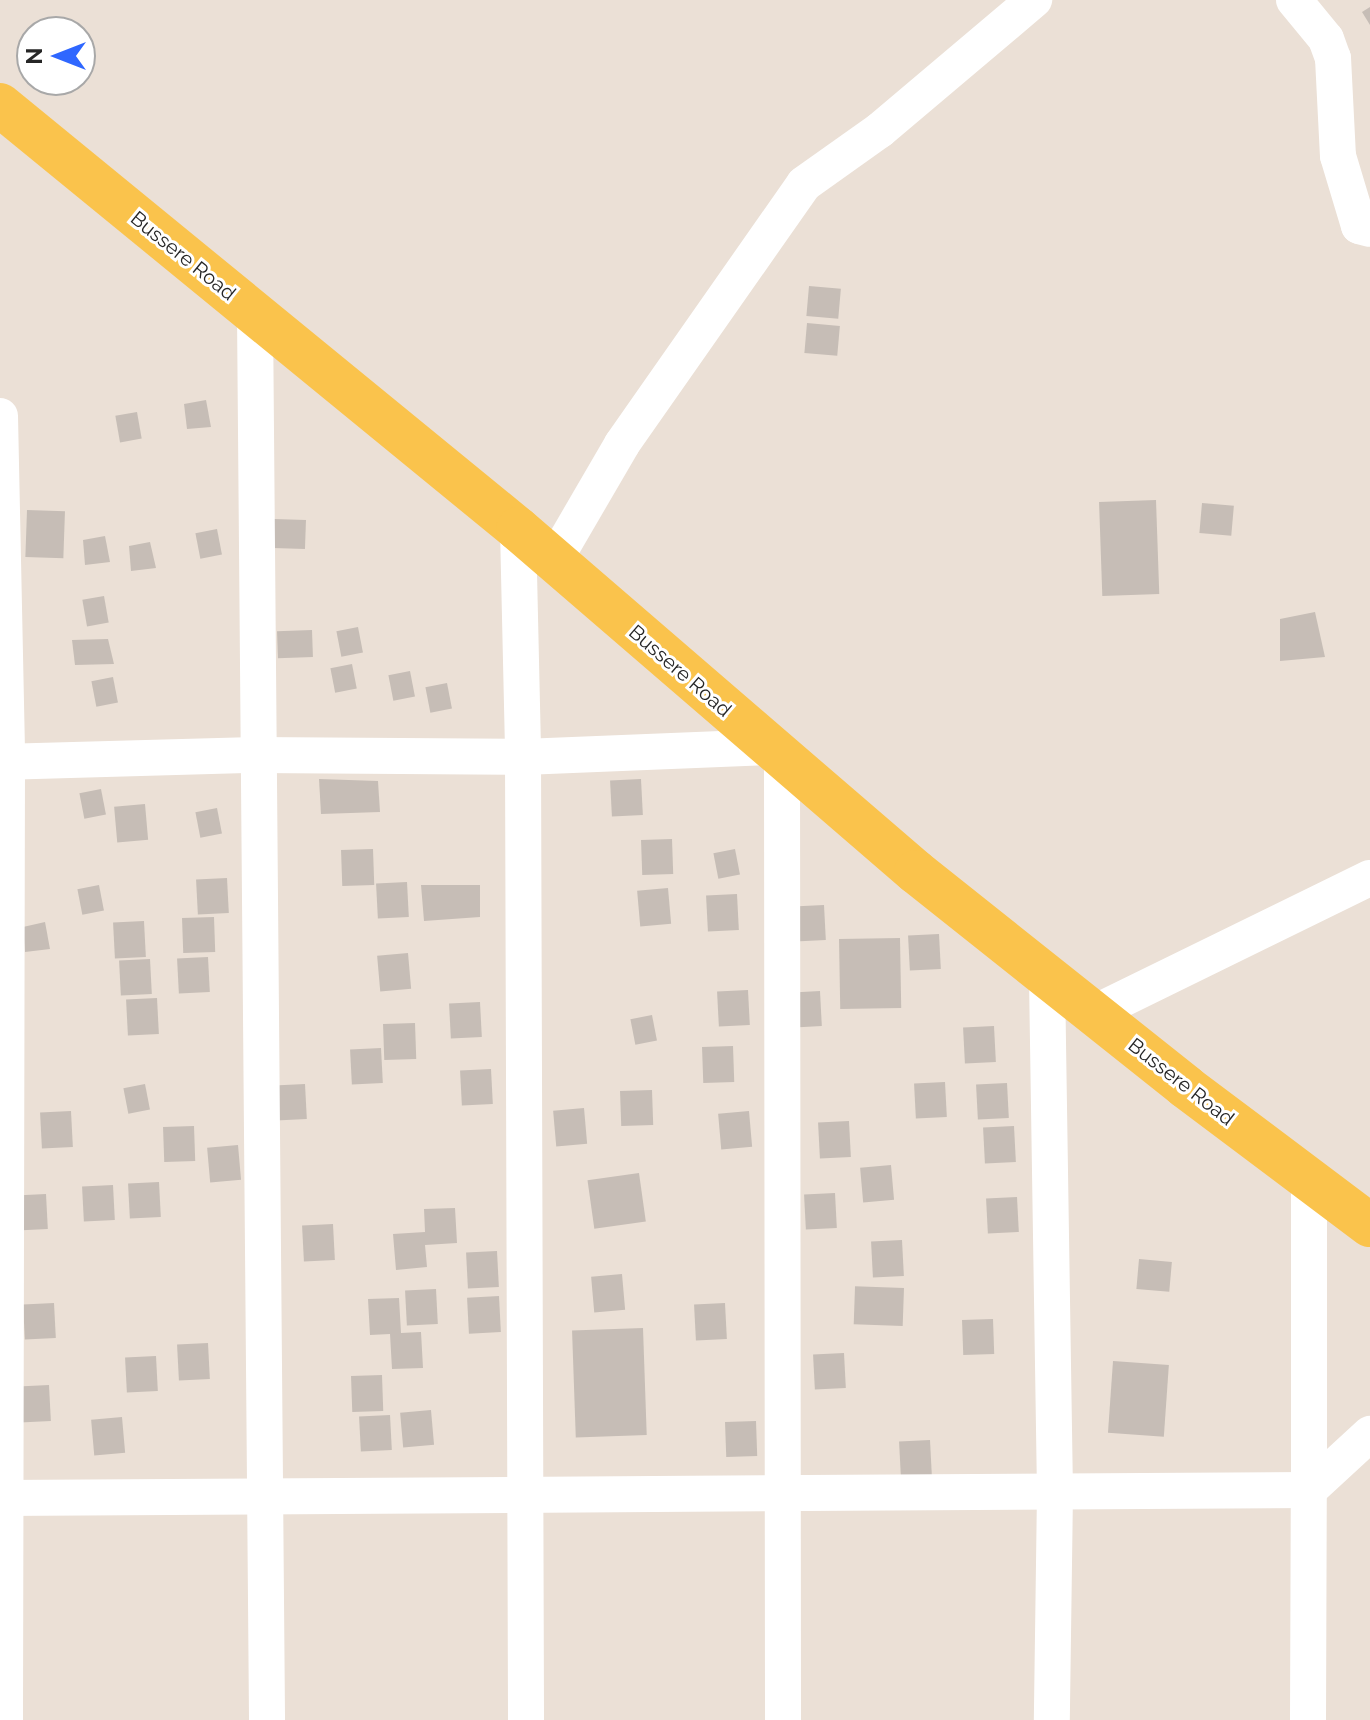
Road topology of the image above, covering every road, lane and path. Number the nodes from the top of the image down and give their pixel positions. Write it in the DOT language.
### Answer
graph roads {
  1 [pos="1034,0"];
  2 [pos="1294,0"];
  3 [pos="0,105"];
  4 [pos="1370,229"];
  5 [pos="255,314"];
  6 [pos="0,416"];
  7 [pos="518,529"];
  8 [pos="554,561"];
  9 [pos="775,754"];
  10 [pos="255,755"];
  11 [pos="523,757"];
  12 [pos="4,762"];
  13 [pos="1370,878"];
  14 [pos="1047,978"];
  15 [pos="1094,1013"];
  16 [pos="1309,1178"];
  17 [pos="1370,1225"];
  18 [pos="1370,1434"];
  19 [pos="1309,1490"];
  20 [pos="1055,1492"];
  21 [pos="784,1493"];
  22 [pos="526,1495"];
  23 [pos="268,1496"];
  24 [pos="3,1498"];
  25 [pos="5,1720"];
  26 [pos="267,1720"];
  27 [pos="526,1720"];
  28 [pos="783,1720"];
  29 [pos="1052,1720"];
  30 [pos="1308,1720"];
  1 -- 8 [label="street"];
  2 -- 4 [label="street"];
  3 -- 5 [label="main road, Bussere Road"];
  5 -- 7 [label="main road, Bussere Road"];
  5 -- 10 [label="street"];
  6 -- 12 [label="street"];
  7 -- 8 [label="main road, Bussere Road"];
  7 -- 11 [label="street"];
  8 -- 9 [label="main road, Bussere Road"];
  9 -- 11 [label="street"];
  9 -- 14 [label="main road, Bussere Road"];
  9 -- 21 [label="street"];
  10 -- 11 [label="street"];
  10 -- 12 [label="street"];
  10 -- 23 [label="street"];
  11 -- 22 [label="street"];
  12 -- 24 [label="street"];
  13 -- 15 [label="street"];
  14 -- 15 [label="main road, Bussere Road"];
  14 -- 20 [label="street"];
  15 -- 16 [label="main road, Bussere Road"];
  16 -- 17 [label="main road, Bussere Road"];
  16 -- 19 [label="street"];
  18 -- 19 [label="street"];
  19 -- 20 [label="street"];
  19 -- 30 [label="street"];
  20 -- 21 [label="street"];
  20 -- 29 [label="street"];
  21 -- 22 [label="street"];
  21 -- 28 [label="street"];
  22 -- 23 [label="street"];
  22 -- 27 [label="street"];
  23 -- 24 [label="street"];
  23 -- 26 [label="street"];
  24 -- 25 [label="street"];
}
